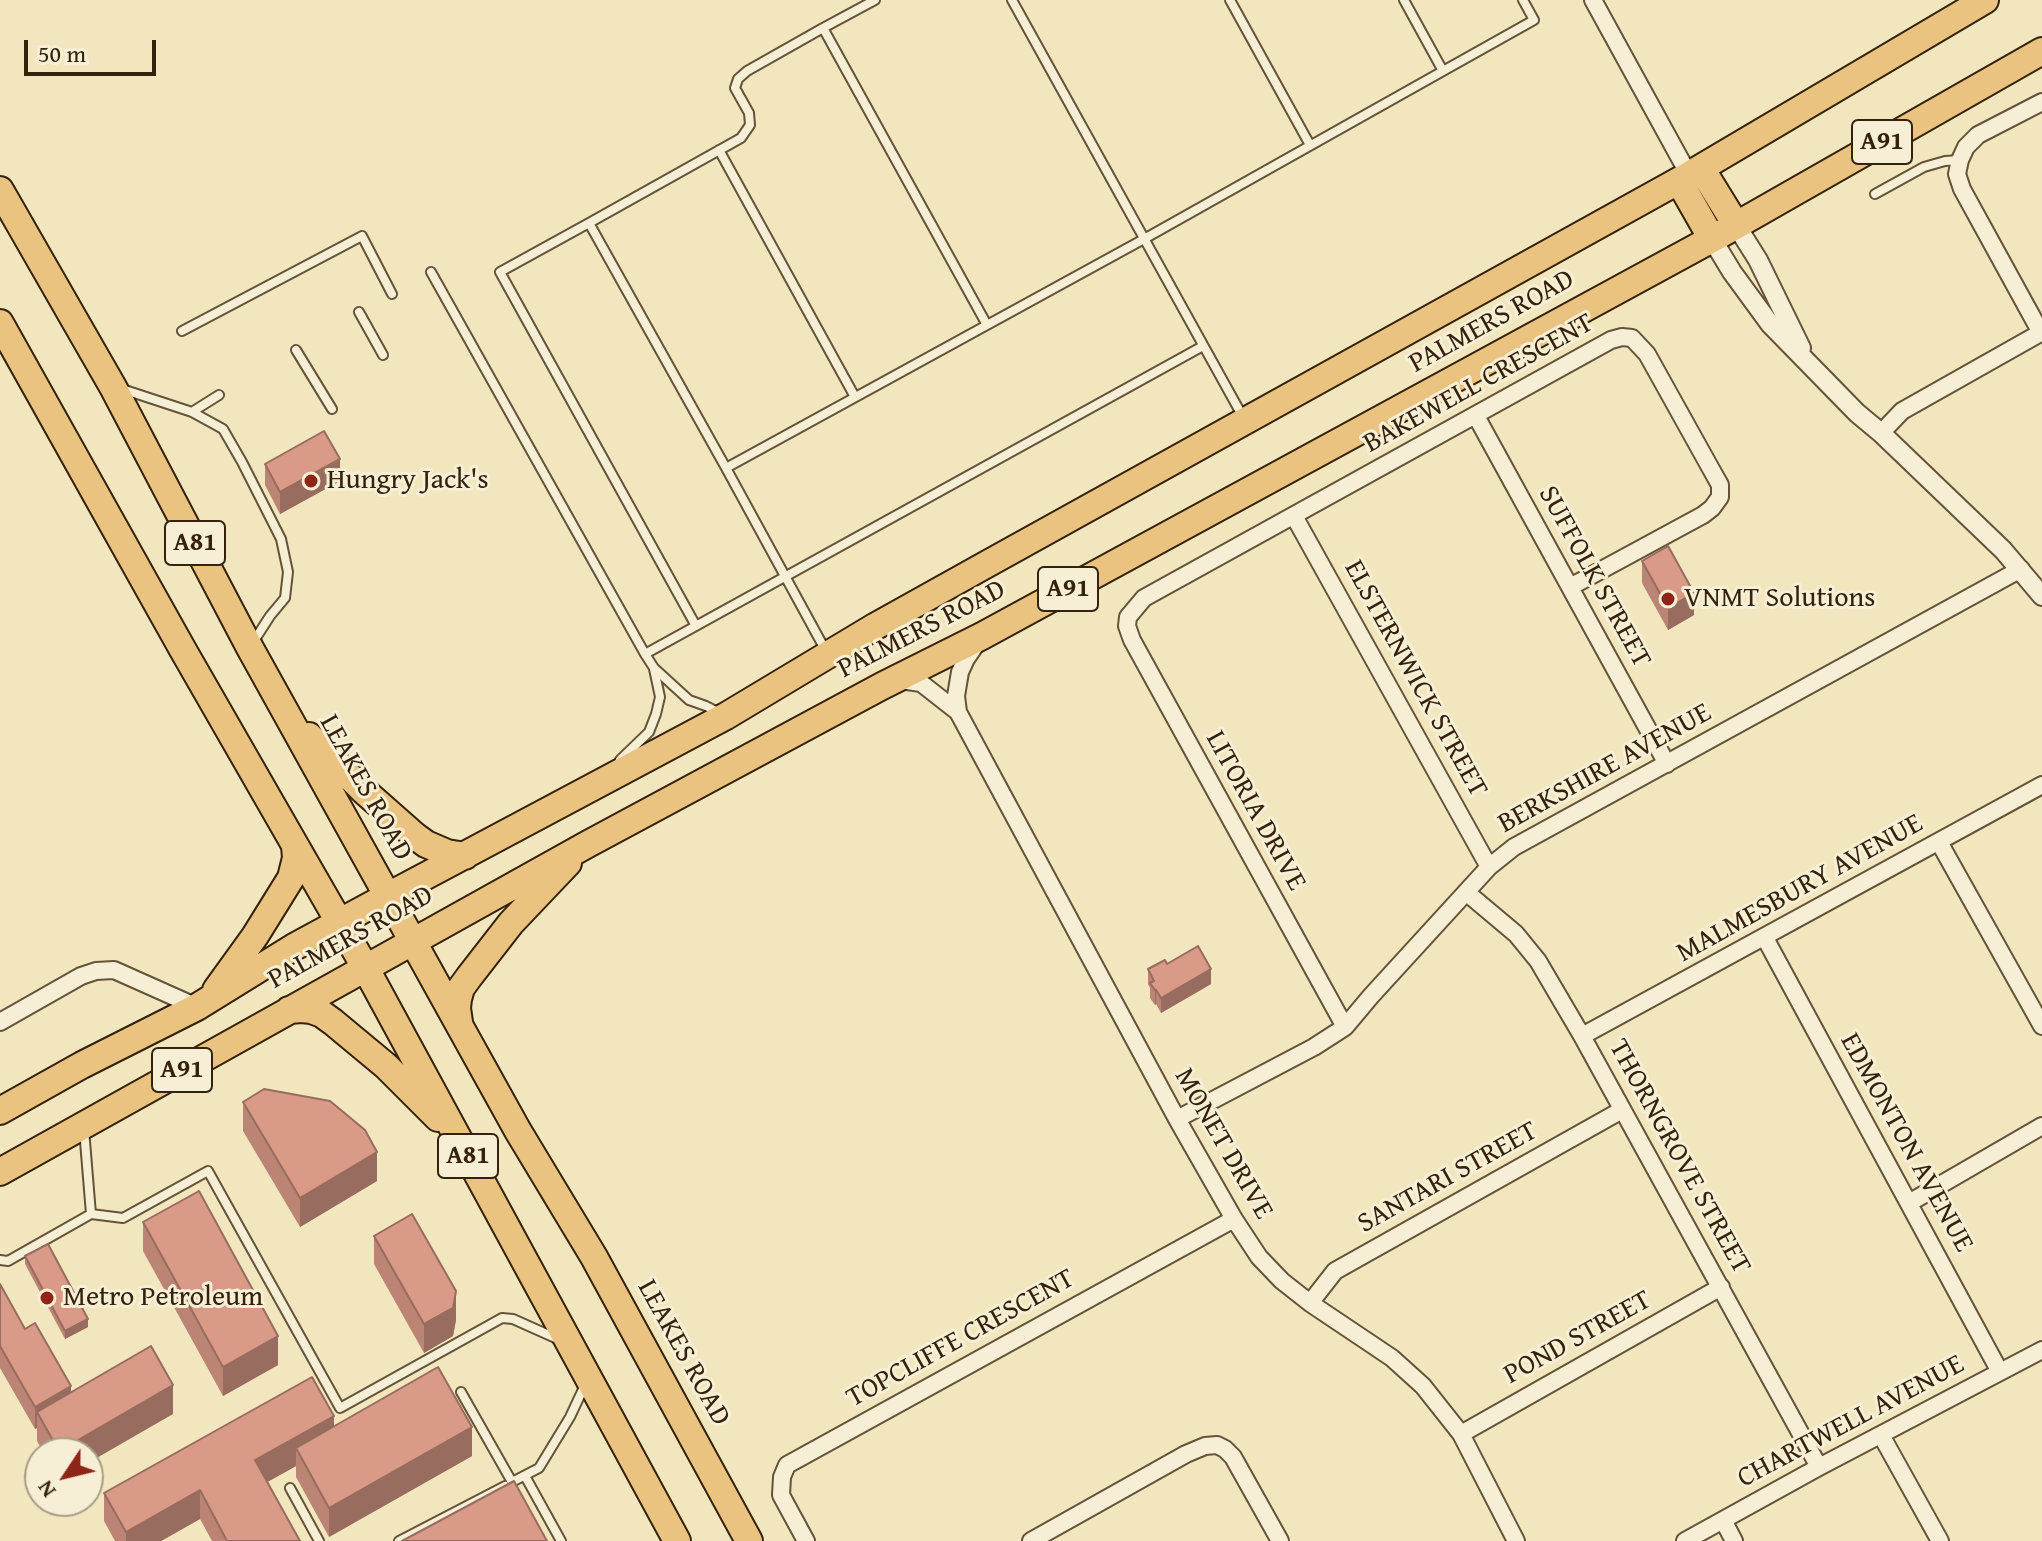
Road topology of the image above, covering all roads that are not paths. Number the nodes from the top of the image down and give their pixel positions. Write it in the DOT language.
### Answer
graph roads {
  1 [pos="875,0"];
  2 [pos="1012,0"];
  3 [pos="1230,0"];
  4 [pos="1404,0"];
  5 [pos="1523,0"];
  6 [pos="1593,0"];
  7 [pos="1985,0"];
  8 [pos="823,28"];
  9 [pos="2042,51"];
  10 [pos="1443,71"];
  11 [pos="2042,102"];
  12 [pos="1310,145"];
  13 [pos="719,150"];
  14 [pos="1960,160"];
  15 [pos="1690,175"];
  16 [pos="0,190"];
  17 [pos="1875,194"];
  18 [pos="589,223"];
  19 [pos="1736,225"];
  20 [pos="1144,239"];
  21 [pos="1712,239"];
  22 [pos="431,272"];
  23 [pos="392,294"];
  24 [pos="359,312"];
  25 [pos="0,323"];
  26 [pos="987,325"];
  27 [pos="182,331"];
  28 [pos="2041,333"];
  29 [pos="1203,346"];
  30 [pos="296,350"];
  31 [pos="383,355"];
  32 [pos="1807,361"];
  33 [pos="113,387"];
  34 [pos="219,395"];
  35 [pos="855,397"];
  36 [pos="332,409"];
  37 [pos="192,412"];
  38 [pos="1476,416"];
  39 [pos="1245,421"];
  40 [pos="1881,433"];
  41 [pos="726,468"];
  42 [pos="1294,516"];
  43 [pos="2021,569"];
  44 [pos="785,576"];
  45 [pos="1570,587"];
  46 [pos="2042,596"];
  47 [pos="1128,617"];
  48 [pos="696,626"];
  49 [pos="982,636"];
  50 [pos="250,648"];
  51 [pos="645,654"];
  52 [pos="828,655"];
  53 [pos="654,668"];
  54 [pos="882,686"];
  55 [pos="958,712"];
  56 [pos="287,713"];
  57 [pos="726,716"];
  58 [pos="1667,764"];
  59 [pos="2042,785"];
  60 [pos="592,787"];
  61 [pos="1939,842"];
  62 [pos="588,844"];
  63 [pos="295,846"];
  64 [pos="465,856"];
  65 [pos="1489,867"];
  66 [pos="1466,892"];
  67 [pos="388,896"];
  68 [pos="339,923"];
  69 [pos="1765,938"];
  70 [pos="413,941"];
  71 [pos="365,967"];
  72 [pos="203,1003"];
  73 [pos="289,1010"];
  74 [pos="0,1022"];
  75 [pos="459,1022"];
  76 [pos="2042,1026"];
  77 [pos="1345,1027"];
  78 [pos="1582,1036"];
  79 [pos="1622,1110"];
  80 [pos="0,1111"];
  81 [pos="1177,1119"];
  82 [pos="83,1125"];
  83 [pos="2042,1126"];
  84 [pos="458,1138"];
  85 [pos="0,1172"];
  86 [pos="1909,1203"];
  87 [pos="91,1214"];
  88 [pos="1234,1219"];
  89 [pos="0,1260"];
  90 [pos="1721,1287"];
  91 [pos="1310,1303"];
  92 [pos="572,1346"];
  93 [pos="2042,1350"];
  94 [pos="2000,1372"];
  95 [pos="588,1376"];
  96 [pos="461,1392"];
  97 [pos="1461,1434"];
  98 [pos="1881,1435"];
  99 [pos="1819,1467"];
  100 [pos="525,1476"];
  101 [pos="512,1482"];
  102 [pos="290,1488"];
  103 [pos="1723,1520"];
  104 [pos="1049,1537"];
  105 [pos="319,1541"];
  106 [pos="399,1541"];
  107 [pos="561,1541"];
  108 [pos="677,1541"];
  109 [pos="749,1541"];
  110 [pos="806,1541"];
  111 [pos="1031,1541"];
  112 [pos="1280,1541"];
  113 [pos="1516,1541"];
  114 [pos="1685,1541"];
  115 [pos="1734,1541"];
  116 [pos="1940,1541"];
  1 -- 8 [label="lane"];
  2 -- 20 [label="lane"];
  3 -- 12 [label="lane"];
  4 -- 10 [label="lane"];
  5 -- 10 [label="lane"];
  6 -- 15 [label="street"];
  7 -- 15 [label="highway, PALMERS ROAD / A91"];
  8 -- 13 [label="lane"];
  8 -- 26 [label="lane"];
  9 -- 19 [label="highway, PALMERS ROAD / A91"];
  10 -- 12 [label="lane"];
  11 -- 14 [label="street"];
  12 -- 20 [label="lane"];
  13 -- 18 [label="lane"];
  13 -- 35 [label="lane"];
  14 -- 17 [label="lane"];
  14 -- 28 [label="street"];
  15 -- 19 [label="highway"];
  15 -- 21 [label="highway"];
  15 -- 39 [label="highway, PALMERS ROAD / A91"];
  16 -- 33 [label="highway, LEAKES ROAD / A81"];
  18 -- 41 [label="lane"];
  18 -- 48 [label="lane"];
  19 -- 21 [label="highway, PALMERS ROAD / A91"];
  19 -- 32 [label="street"];
  20 -- 26 [label="lane"];
  20 -- 29 [label="lane"];
  21 -- 32 [label="street"];
  21 -- 49 [label="highway, PALMERS ROAD / A91"];
  22 -- 51 [label="lane"];
  23 -- 27 [label="lane"];
  24 -- 31 [label="lane"];
  25 -- 63 [label="highway, A81"];
  26 -- 35 [label="lane"];
  28 -- 40 [label="street"];
  29 -- 39 [label="lane"];
  29 -- 44 [label="lane"];
  30 -- 36 [label="lane"];
  32 -- 40 [label="street"];
  33 -- 37 [label="lane"];
  33 -- 50 [label="highway, LEAKES ROAD / A81"];
  34 -- 37 [label="lane"];
  35 -- 41 [label="lane"];
  37 -- 50 [label="lane"];
  38 -- 42 [label="street, BAKEWELL CRESCENT"];
  38 -- 45 [label="street, SUFFOLK STREET"];
  38 -- 45 [label="street, BAKEWELL CRESCENT"];
  39 -- 52 [label="highway, PALMERS ROAD / A91"];
  40 -- 43 [label="street"];
  41 -- 44 [label="lane"];
  42 -- 47 [label="street, BAKEWELL CRESCENT"];
  42 -- 65 [label="street, ELSTERNWICK STREET"];
  43 -- 46 [label="street"];
  43 -- 58 [label="street, BERKSHIRE AVENUE"];
  44 -- 48 [label="lane"];
  44 -- 52 [label="lane"];
  45 -- 58 [label="street, SUFFOLK STREET"];
  47 -- 77 [label="street, LITORIA DRIVE"];
  48 -- 51 [label="lane"];
  49 -- 54 [label="highway, PALMERS ROAD / A91"];
  49 -- 55 [label="street"];
  50 -- 56 [label="highway, LEAKES ROAD / A81"];
  51 -- 53 [label="lane"];
  52 -- 57 [label="highway, PALMERS ROAD / A91"];
  53 -- 57 [label="lane"];
  53 -- 60 [label="lane"];
  54 -- 55 [label="street, MONET DRIVE"];
  54 -- 62 [label="highway, PALMERS ROAD / A91"];
  55 -- 81 [label="street, MONET DRIVE"];
  56 -- 64 [label="highway"];
  56 -- 67 [label="highway, LEAKES ROAD / A81"];
  57 -- 60 [label="highway, PALMERS ROAD / A91"];
  58 -- 65 [label="street, BERKSHIRE AVENUE"];
  59 -- 61 [label="street, MALMESBURY AVENUE"];
  60 -- 64 [label="highway, PALMERS ROAD / A91"];
  61 -- 69 [label="street, MALMESBURY AVENUE"];
  61 -- 76 [label="street"];
  62 -- 70 [label="highway, PALMERS ROAD / A91"];
  62 -- 75 [label="highway"];
  63 -- 68 [label="highway, A81"];
  63 -- 72 [label="highway"];
  64 -- 67 [label="highway, PALMERS ROAD / A91"];
  65 -- 66 [label="street, BERKSHIRE AVENUE"];
  66 -- 77 [label="street, BERKSHIRE AVENUE"];
  66 -- 78 [label="street, THORNGROVE STREET"];
  67 -- 68 [label="highway, PALMERS ROAD / A91"];
  67 -- 70 [label="highway, LEAKES ROAD / A81"];
  68 -- 71 [label="highway, A81"];
  68 -- 72 [label="highway, PALMERS ROAD / A91"];
  69 -- 78 [label="street, MALMESBURY AVENUE"];
  69 -- 86 [label="street, EDMONTON AVENUE"];
  70 -- 71 [label="highway, PALMERS ROAD / A91"];
  70 -- 75 [label="highway, LEAKES ROAD / A81"];
  71 -- 73 [label="highway, PALMERS ROAD / A91"];
  71 -- 84 [label="highway, A81"];
  72 -- 74 [label="street"];
  72 -- 80 [label="highway, PALMERS ROAD / A91"];
  73 -- 82 [label="highway, PALMERS ROAD / A91"];
  73 -- 84 [label="highway"];
  75 -- 109 [label="highway, LEAKES ROAD / A81"];
  77 -- 81 [label="street, BERKSHIRE AVENUE"];
  78 -- 79 [label="street, THORNGROVE STREET"];
  79 -- 90 [label="street, THORNGROVE STREET"];
  79 -- 91 [label="street, SANTARI STREET"];
  81 -- 88 [label="street, MONET DRIVE"];
  82 -- 85 [label="highway, PALMERS ROAD / A91"];
  82 -- 87 [label="lane"];
  83 -- 86 [label="street"];
  84 -- 92 [label="highway, A81"];
  86 -- 94 [label="street, EDMONTON AVENUE"];
  87 -- 89 [label="lane"];
  87 -- 92 [label="lane"];
  88 -- 91 [label="street, MONET DRIVE"];
  88 -- 110 [label="street, TOPCLIFFE CRESCENT"];
  90 -- 97 [label="street, POND STREET"];
  90 -- 99 [label="street, THORNGROVE STREET"];
  91 -- 97 [label="street, MONET DRIVE"];
  92 -- 95 [label="highway, A81"];
  93 -- 94 [label="street, CHARTWELL AVENUE"];
  94 -- 98 [label="street, CHARTWELL AVENUE"];
  95 -- 100 [label="lane"];
  95 -- 108 [label="highway, A81"];
  96 -- 101 [label="lane"];
  97 -- 113 [label="street, MONET DRIVE"];
  98 -- 99 [label="street, CHARTWELL AVENUE"];
  98 -- 116 [label="street"];
  99 -- 103 [label="street, CHARTWELL AVENUE"];
  100 -- 101 [label="lane"];
  100 -- 107 [label="lane"];
  101 -- 106 [label="lane"];
  102 -- 105 [label="lane"];
  103 -- 114 [label="street, CHARTWELL AVENUE"];
  103 -- 115 [label="street"];
  104 -- 111 [label="street"];
  104 -- 112 [label="street"];
}
